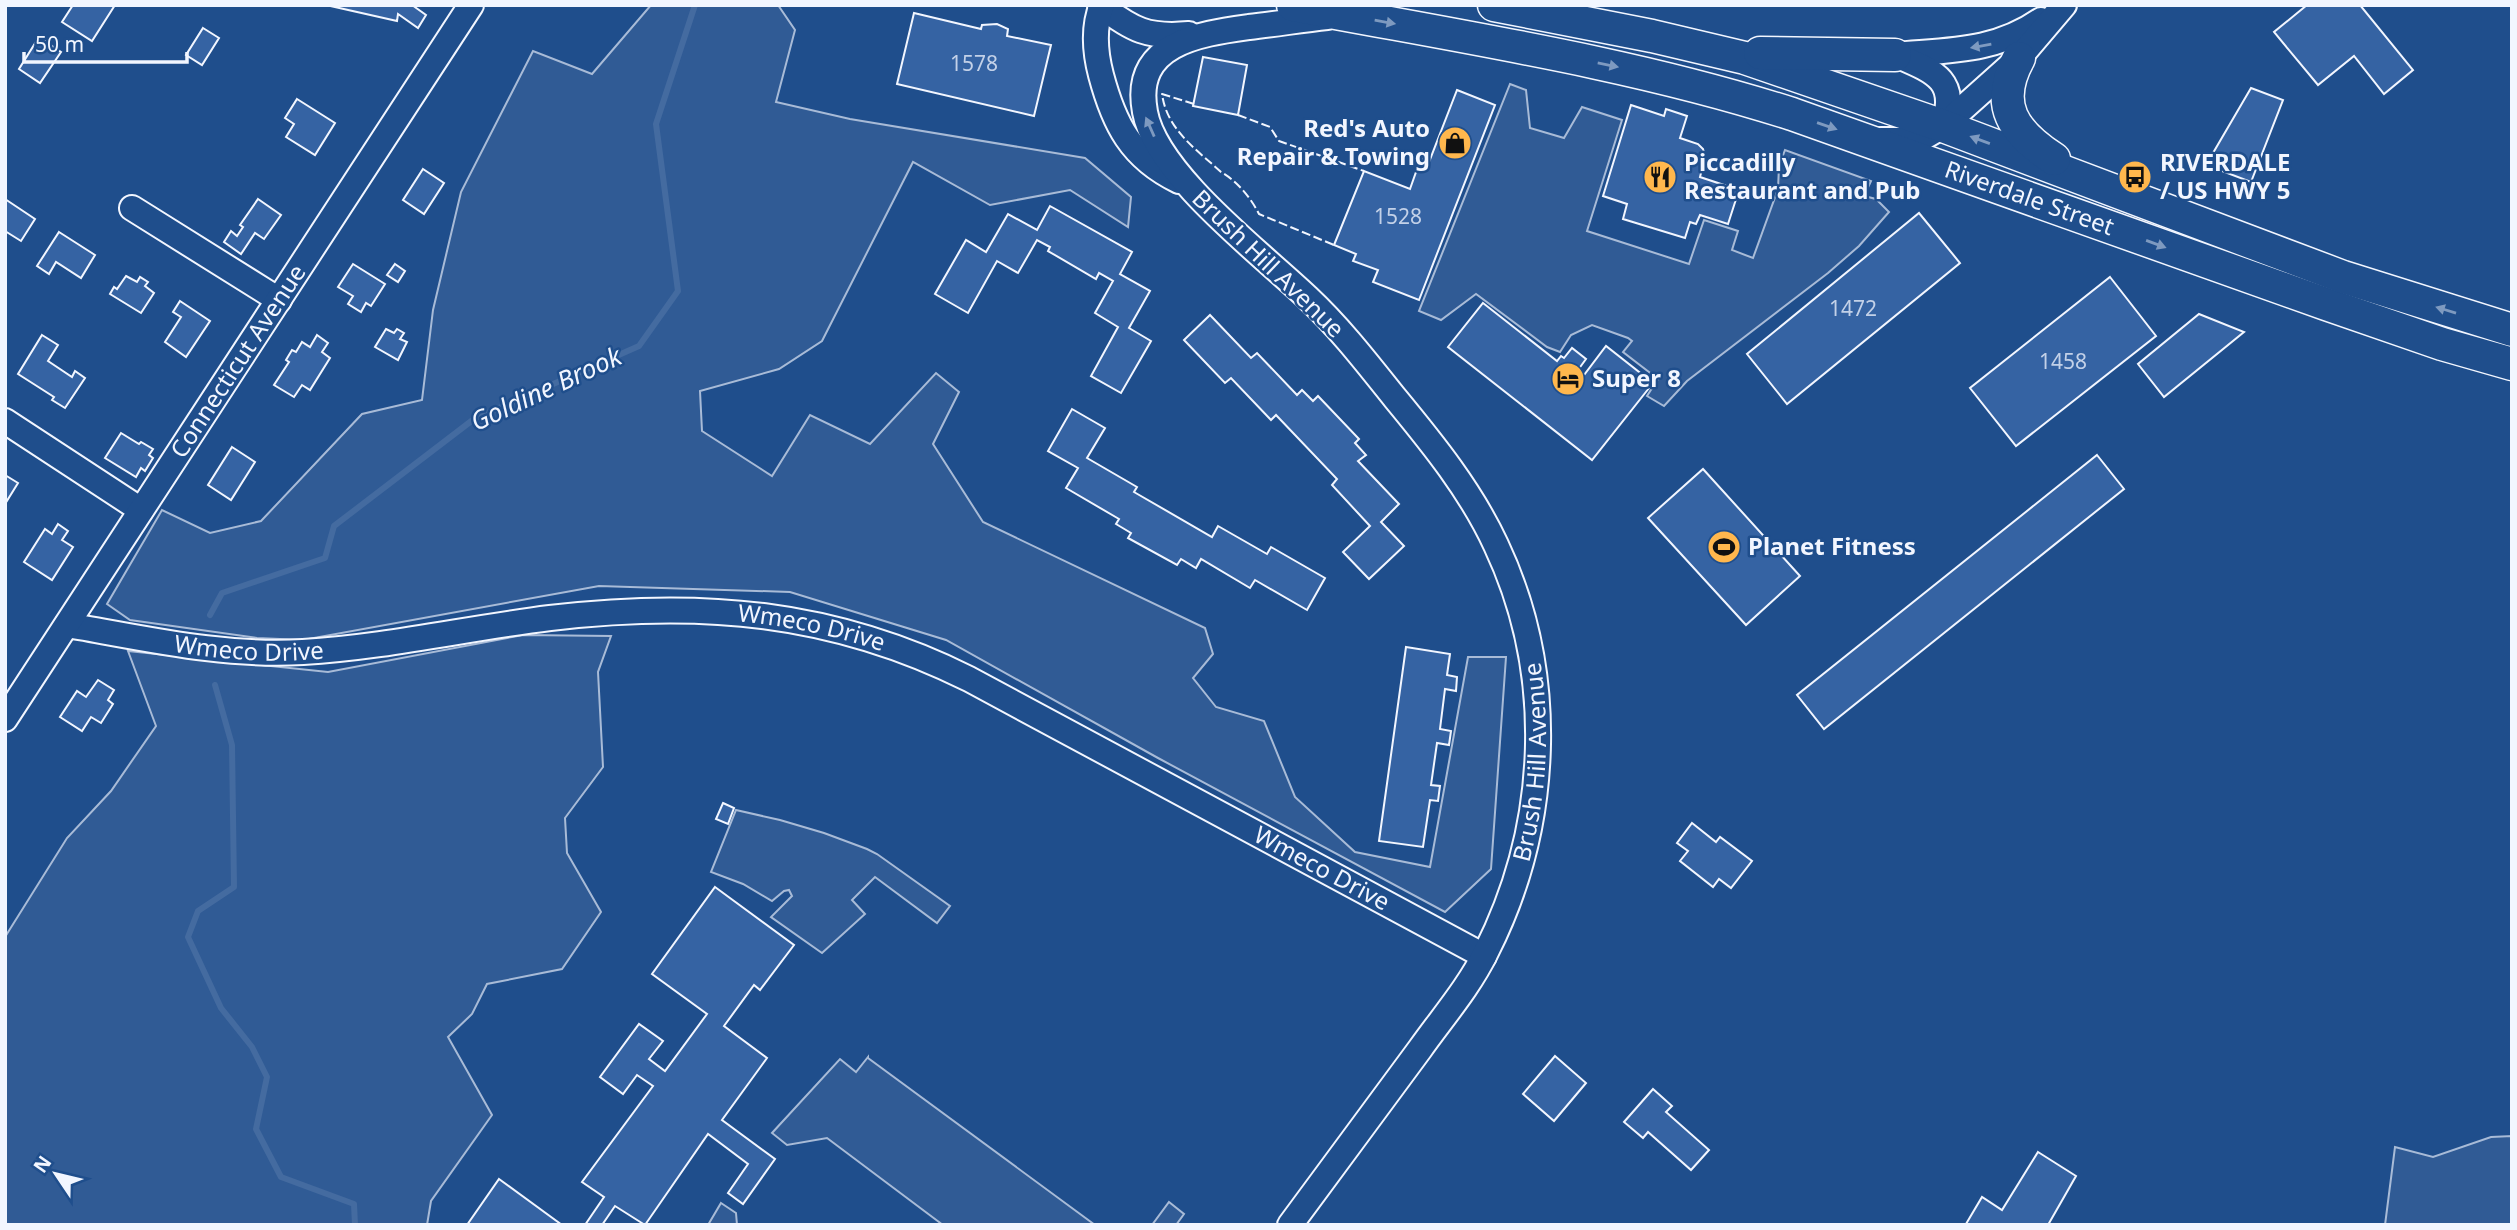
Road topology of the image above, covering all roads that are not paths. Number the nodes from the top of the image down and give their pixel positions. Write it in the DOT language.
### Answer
graph roads {
  1 [pos="471,5"];
  2 [pos="1293,5"];
  3 [pos="1494,5"];
  4 [pos="2064,5"];
  5 [pos="1101,6"];
  6 [pos="1345,15"];
  7 [pos="1210,32"];
  8 [pos="1723,52"];
  9 [pos="1895,55"];
  10 [pos="2018,58"];
  11 [pos="1151,69"];
  12 [pos="1107,97"];
  13 [pos="1943,126"];
  14 [pos="1866,140"];
  15 [pos="2095,183"];
  16 [pos="1185,185"];
  17 [pos="132,208"];
  18 [pos="279,300"];
  19 [pos="2512,330"];
  20 [pos="2512,364"];
  21 [pos="5,421"];
  22 [pos="141,510"];
  23 [pos="66,625"];
  24 [pos="5,719"];
  25 [pos="1485,956"];
  26 [pos="1290,1225"];
  1 -- 18 [label="street, Connecticut Avenue"];
  2 -- 6 [label="main road, Riverdale Street"];
  3 -- 8 [label="main road, Riverdale Street"];
  4 -- 9 [label="street, one-way"];
  4 -- 10 [label="street"];
  5 -- 7 [label="street, Brush Hill Avenue"];
  5 -- 12 [label="street, Brush Hill Avenue"];
  6 -- 7 [label="street, Brush Hill Avenue"];
  6 -- 14 [label="main road, Riverdale Street, one-way"];
  7 -- 11 [label="street, Brush Hill Avenue"];
  8 -- 9 [label="main road"];
  8 -- 13 [label="main road, Riverdale Street"];
  9 -- 13 [label="street"];
  10 -- 13 [label="street"];
  10 -- 15 [label="main road"];
  11 -- 12 [label="street, Brush Hill Avenue"];
  16 -- 11 [label="street, Brush Hill Avenue, one-way"];
  12 -- 16 [label="street, Brush Hill Avenue"];
  13 -- 14 [label="street"];
  15 -- 13 [label="main road, Riverdale Street, one-way"];
  14 -- 20 [label="main road, Riverdale Street, one-way"];
  19 -- 15 [label="main road, Riverdale Street, one-way"];
  16 -- 25 [label="street, Brush Hill Avenue"];
  17 -- 18 [label="street"];
  18 -- 22 [label="street, Connecticut Avenue"];
  21 -- 22 [label="street"];
  22 -- 23 [label="street, Connecticut Avenue"];
  23 -- 24 [label="street, Connecticut Avenue"];
  23 -- 25 [label="street, Wmeco Drive"];
  25 -- 26 [label="street, Brush Hill Avenue"];
}
